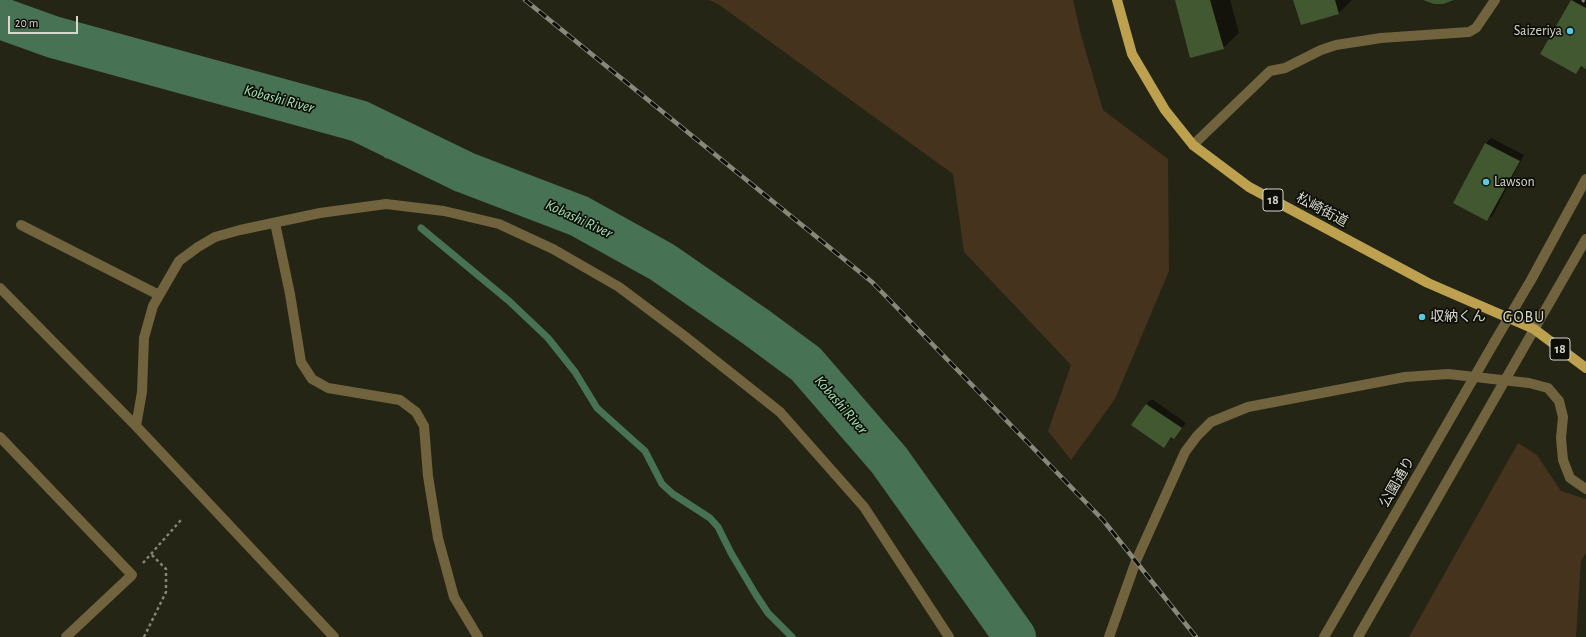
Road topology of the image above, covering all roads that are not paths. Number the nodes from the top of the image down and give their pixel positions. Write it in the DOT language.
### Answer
graph roads {
  1 [pos="1117,0"];
  2 [pos="1495,0"];
  3 [pos="1193,145"];
  4 [pos="1586,179"];
  5 [pos="275,223"];
  6 [pos="20,225"];
  7 [pos="1586,238"];
  8 [pos="0,288"];
  9 [pos="159,295"];
  10 [pos="1509,318"];
  11 [pos="1534,329"];
  12 [pos="1586,368"];
  13 [pos="136,426"];
  14 [pos="0,437"];
  15 [pos="1586,489"];
  16 [pos="66,637"];
  17 [pos="334,637"];
  18 [pos="478,637"];
  19 [pos="949,637"];
  20 [pos="1109,637"];
  21 [pos="1324,637"];
  22 [pos="1358,637"];
  1 -- 3 [label="main road, 松崎街道 / 18"];
  2 -- 3 [label="street"];
  3 -- 10 [label="main road, 松崎街道 / 18"];
  4 -- 10 [label="street"];
  5 -- 9 [label="street"];
  5 -- 18 [label="street"];
  5 -- 19 [label="street"];
  6 -- 9 [label="street"];
  7 -- 11 [label="street"];
  8 -- 13 [label="street"];
  9 -- 13 [label="street"];
  10 -- 11 [label="main road, 18"];
  10 -- 21 [label="street, 公園通り, bridge"];
  11 -- 12 [label="main road, 18"];
  11 -- 22 [label="street, bridge"];
  13 -- 17 [label="street"];
  14 -- 16 [label="street"];
  15 -- 20 [label="street"];
}
